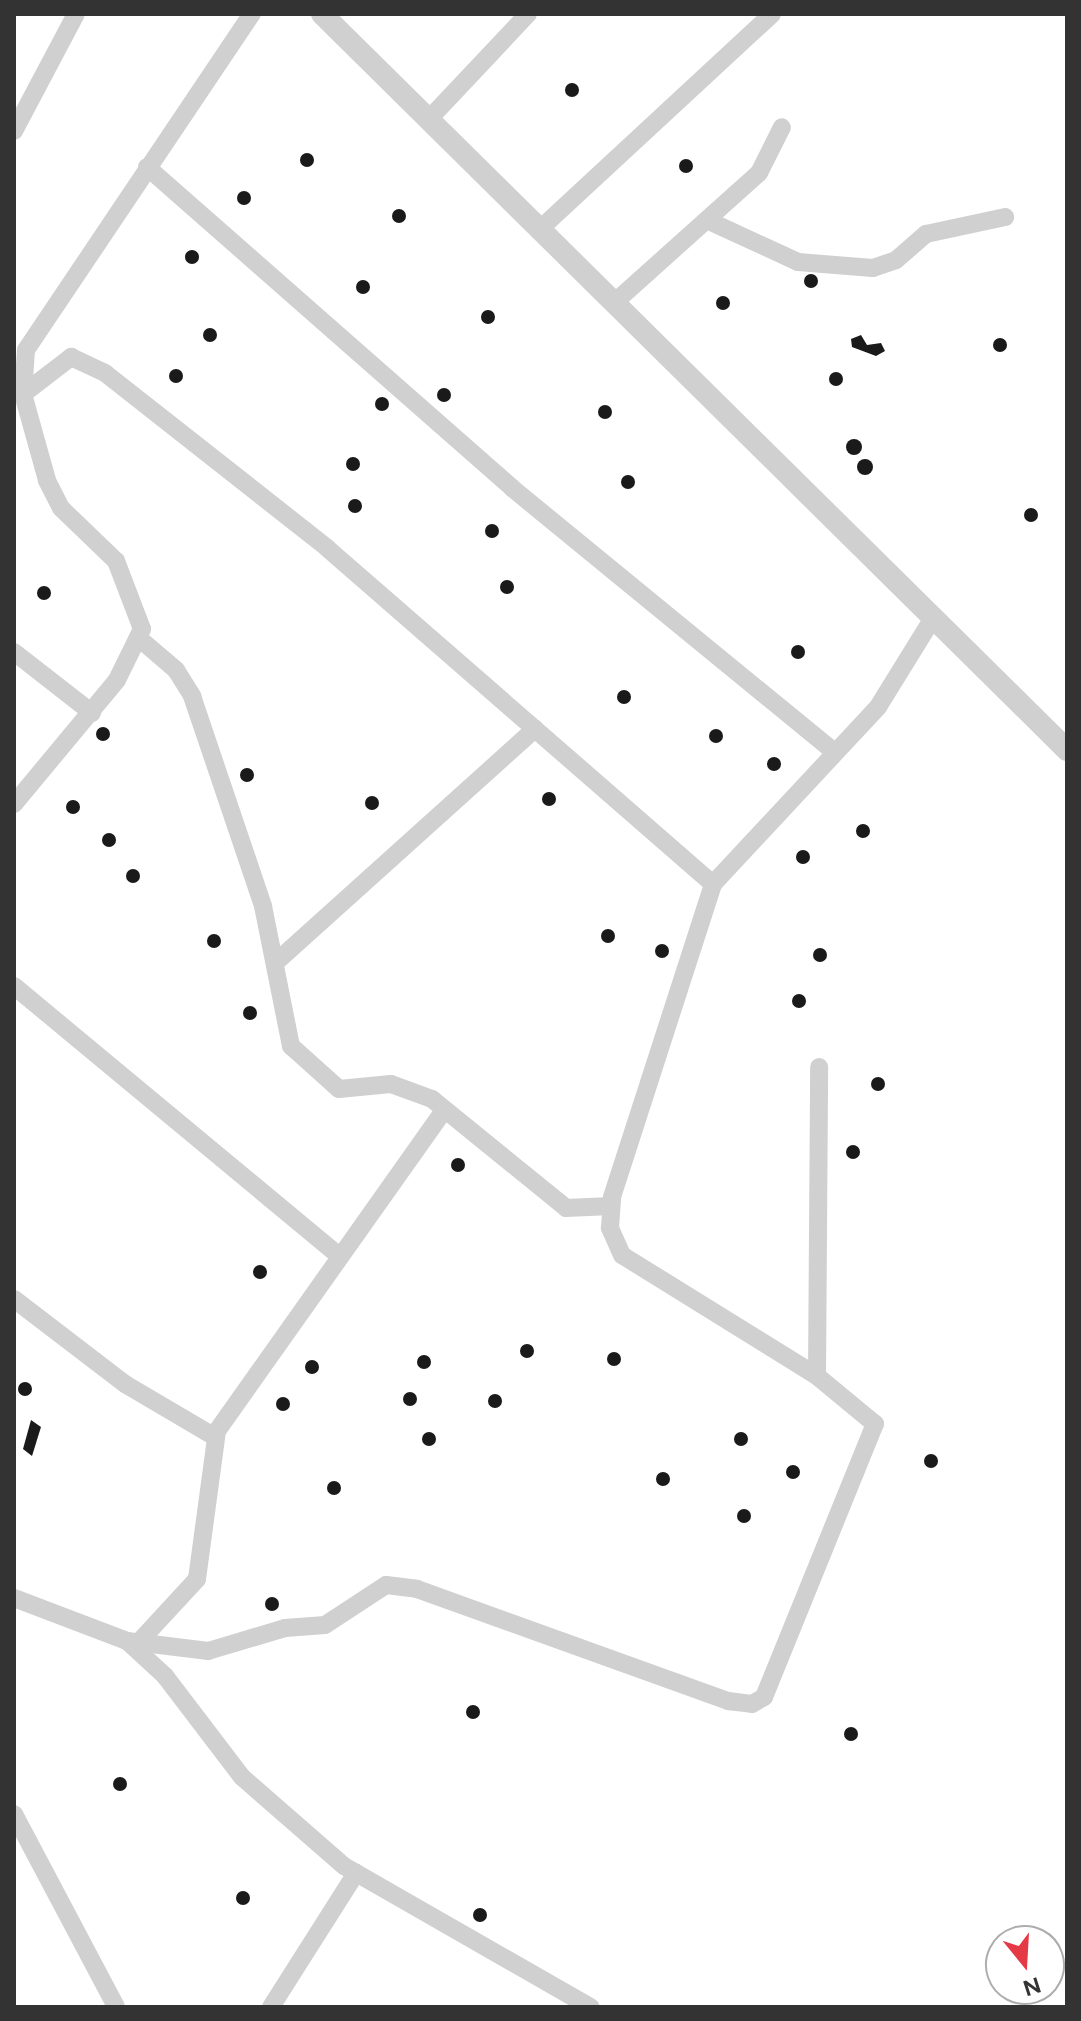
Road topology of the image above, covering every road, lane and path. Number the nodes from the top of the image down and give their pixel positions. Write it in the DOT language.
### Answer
graph roads {
  1 [pos="76,14"];
  2 [pos="252,14"];
  3 [pos="322,14"];
  4 [pos="528,14"];
  5 [pos="772,14"];
  6 [pos="429,119"];
  7 [pos="782,127"];
  8 [pos="14,131"];
  9 [pos="147,167"];
  10 [pos="1005,217"];
  11 [pos="709,221"];
  12 [pos="540,229"];
  13 [pos="615,302"];
  14 [pos="23,394"];
  15 [pos="933,618"];
  16 [pos="141,640"];
  17 [pos="14,652"];
  18 [pos="92,713"];
  19 [pos="535,729"];
  20 [pos="1067,750"];
  21 [pos="834,752"];
  22 [pos="14,804"];
  23 [pos="713,884"];
  24 [pos="275,963"];
  25 [pos="14,986"];
  26 [pos="819,1067"];
  27 [pos="444,1110"];
  28 [pos="611,1206"];
  29 [pos="338,1255"];
  30 [pos="14,1299"];
  31 [pos="817,1376"];
  32 [pos="215,1437"];
  33 [pos="14,1598"];
  34 [pos="133,1642"];
  35 [pos="14,1814"];
  36 [pos="356,1873"];
  37 [pos="116,2007"];
  38 [pos="271,2007"];
  39 [pos="590,2007"];
  1 -- 8 [label="street"];
  2 -- 9 [label="street"];
  3 -- 6 [label="street"];
  4 -- 6 [label="street"];
  5 -- 12 [label="street"];
  6 -- 12 [label="street"];
  7 -- 11 [label="street"];
  9 -- 14 [label="street"];
  9 -- 21 [label="street"];
  10 -- 11 [label="street"];
  11 -- 13 [label="street"];
  12 -- 13 [label="street"];
  13 -- 15 [label="street"];
  14 -- 16 [label="street"];
  14 -- 19 [label="street"];
  15 -- 20 [label="street"];
  15 -- 21 [label="street"];
  16 -- 18 [label="street"];
  16 -- 24 [label="street"];
  17 -- 18 [label="street"];
  18 -- 22 [label="street"];
  19 -- 23 [label="street"];
  19 -- 24 [label="street"];
  21 -- 23 [label="street"];
  23 -- 28 [label="street"];
  24 -- 27 [label="street"];
  25 -- 29 [label="street"];
  26 -- 31 [label="street"];
  27 -- 28 [label="street"];
  27 -- 29 [label="street"];
  28 -- 31 [label="street"];
  29 -- 32 [label="street"];
  30 -- 32 [label="street"];
  31 -- 34 [label="street"];
  32 -- 34 [label="street"];
  33 -- 34 [label="street"];
  34 -- 36 [label="street"];
  35 -- 37 [label="street"];
  36 -- 38 [label="street"];
  36 -- 39 [label="street"];
}
